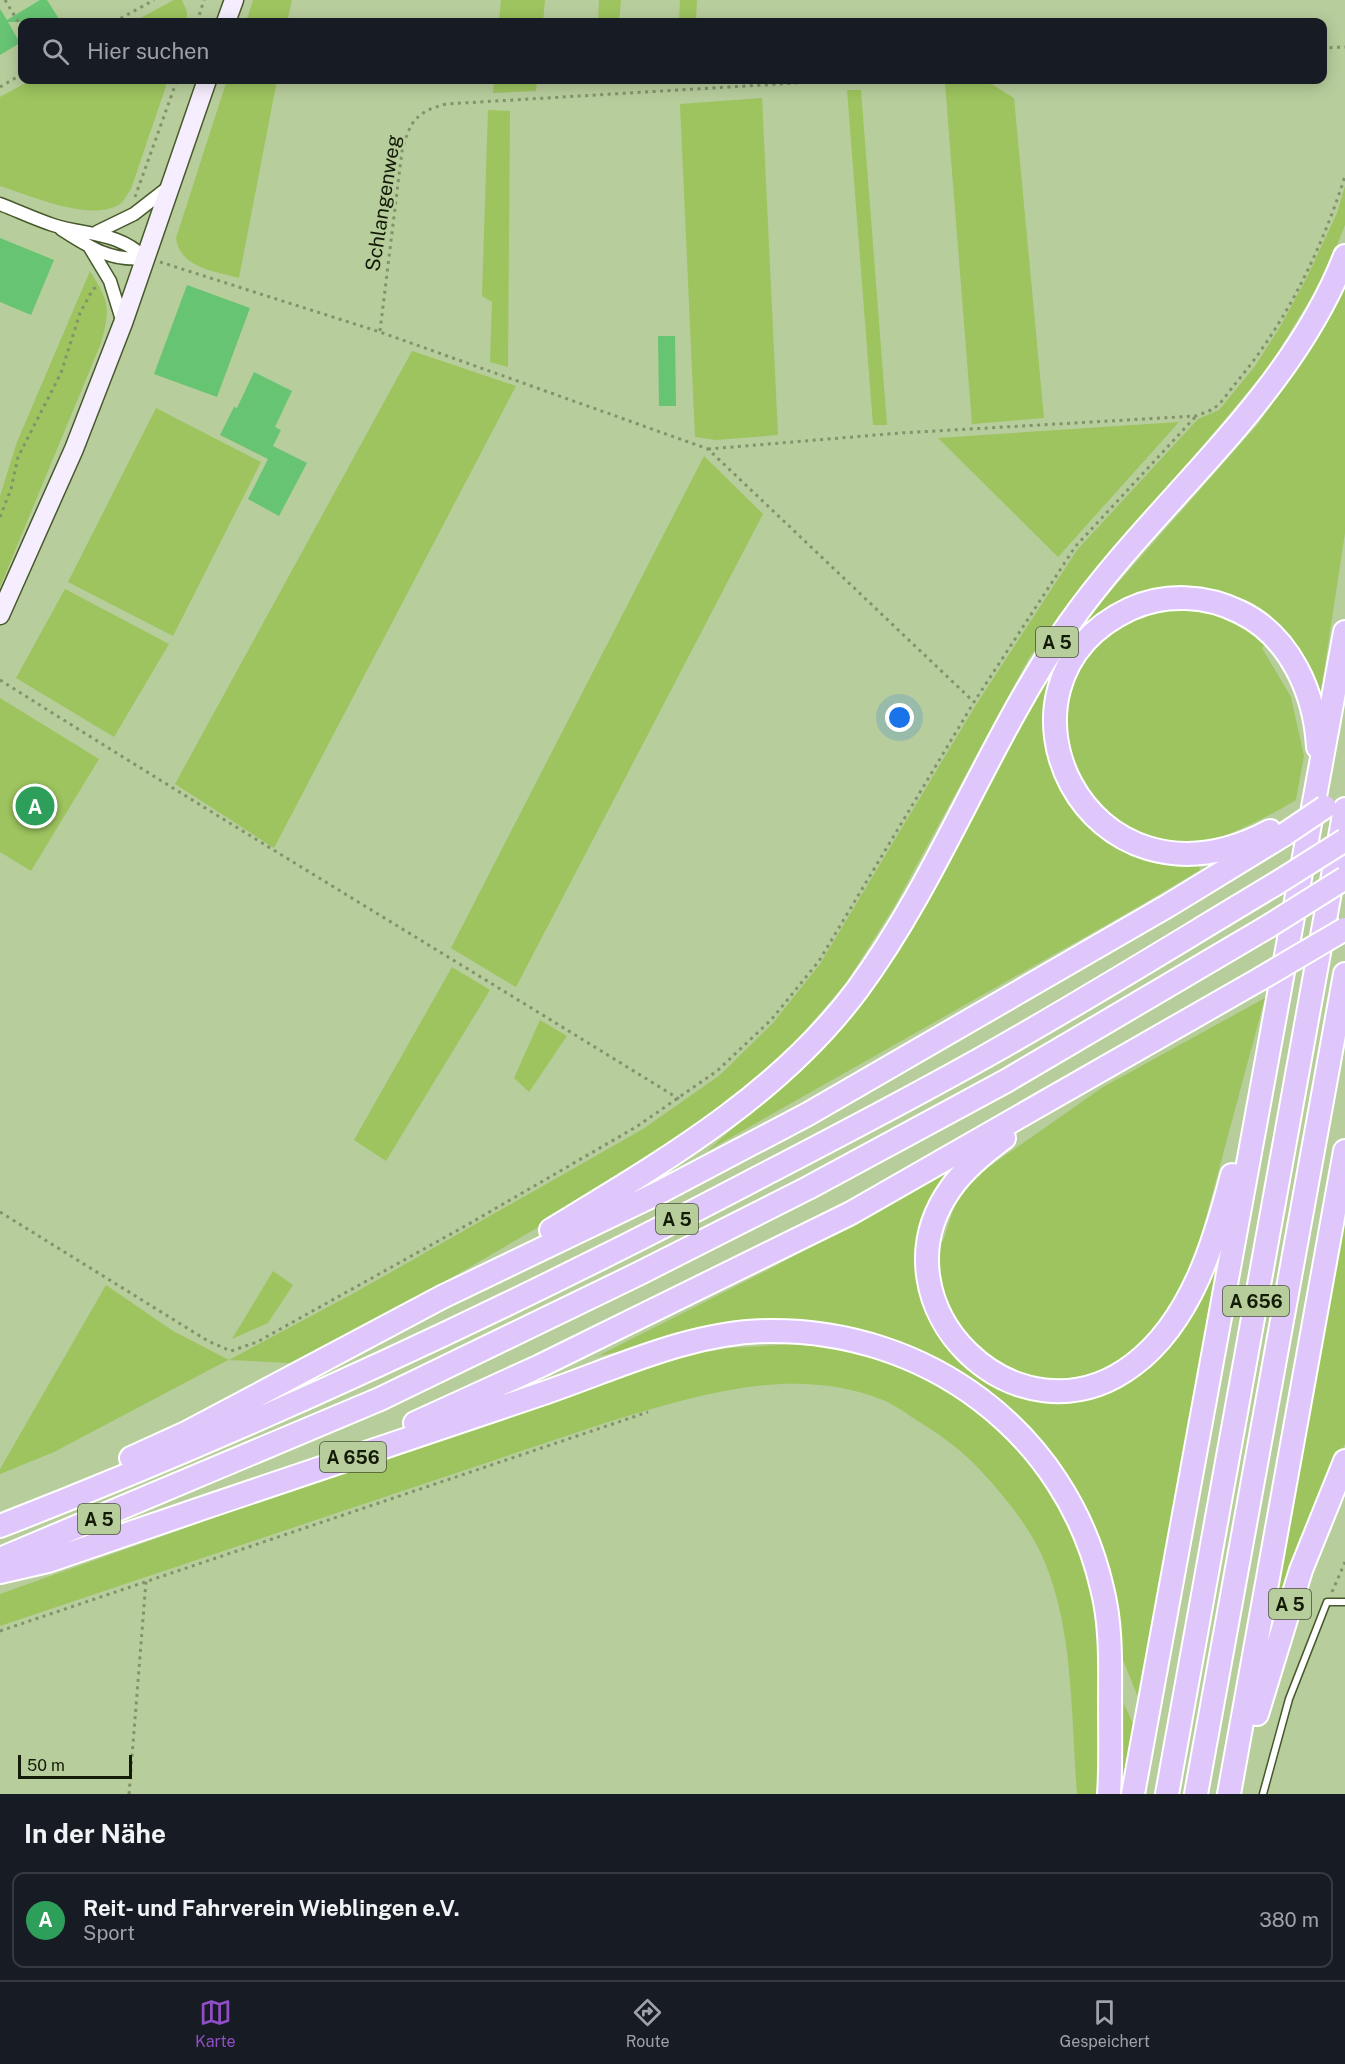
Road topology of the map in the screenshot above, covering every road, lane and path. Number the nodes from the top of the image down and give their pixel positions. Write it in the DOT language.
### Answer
graph roads {
  1 [pos="5,0"];
  2 [pos="154,0"];
  3 [pos="204,0"];
  4 [pos="234,0"];
  5 [pos="121,18"];
  6 [pos="198,18"];
  7 [pos="227,18"];
  8 [pos="18,21"];
  9 [pos="1345,47"];
  10 [pos="1327,48"];
  11 [pos="18,76"];
  12 [pos="176,84"];
  13 [pos="206,84"];
  14 [pos="778,84"];
  15 [pos="0,87"];
  16 [pos="1345,176"];
  17 [pos="171,185"];
  18 [pos="0,204"];
  19 [pos="134,214"];
  20 [pos="56,225"];
  21 [pos="97,232"];
  22 [pos="89,246"];
  23 [pos="1345,256"];
  24 [pos="145,258"];
  25 [pos="110,281"];
  26 [pos="123,322"];
  27 [pos="380,332"];
  28 [pos="1196,416"];
  29 [pos="708,449"];
  30 [pos="0,517"];
  31 [pos="0,615"];
  32 [pos="1345,632"];
  33 [pos="0,680"];
  34 [pos="974,702"];
  35 [pos="1319,778"];
  36 [pos="1345,795"];
  37 [pos="1335,808"];
  38 [pos="1286,827"];
  39 [pos="1345,840"];
  40 [pos="1345,878"];
  41 [pos="1345,929"];
  42 [pos="1345,974"];
  43 [pos="1074,1086"];
  44 [pos="1261,1095"];
  45 [pos="679,1099"];
  46 [pos="1345,1151"];
  47 [pos="0,1212"];
  48 [pos="442,1297"];
  49 [pos="648,1412"];
  50 [pos="1345,1461"];
  51 [pos="301,1474"];
  52 [pos="53,1506"];
  53 [pos="0,1526"];
  54 [pos="0,1559"];
  55 [pos="1345,1562"];
  56 [pos="0,1572"];
  57 [pos="146,1581"];
  58 [pos="1328,1602"];
  59 [pos="1345,1602"];
  60 [pos="0,1631"];
  61 [pos="1231,1785"];
  62 [pos="129,1794"];
  63 [pos="1109,1794"];
  64 [pos="1133,1794"];
  65 [pos="1167,1794"];
  66 [pos="1196,1794"];
  67 [pos="1263,1794"];
  1 -- 8 [label="path"];
  2 -- 5 [label="path"];
  3 -- 6 [label="path"];
  4 -- 7 [label="main road"];
  9 -- 10 [label="path"];
  11 -- 15 [label="path"];
  12 -- 19 [label="path"];
  13 -- 17 [label="main road"];
  14 -- 27 [label="path, Schlangenweg"];
  16 -- 28 [label="path"];
  17 -- 19 [label="street"];
  17 -- 24 [label="main road"];
  18 -- 20 [label="street"];
  19 -- 21 [label="street"];
  20 -- 21 [label="street"];
  20 -- 22 [label="street"];
  21 -- 24 [label="street"];
  22 -- 24 [label="street"];
  22 -- 25 [label="street"];
  23 -- 48 [label="highway, A 5"];
  24 -- 26 [label="main road"];
  24 -- 27 [label="path"];
  25 -- 26 [label="street"];
  25 -- 30 [label="path"];
  26 -- 31 [label="main road"];
  27 -- 29 [label="path"];
  28 -- 29 [label="path"];
  28 -- 34 [label="path"];
  29 -- 34 [label="path"];
  32 -- 35 [label="highway"];
  33 -- 45 [label="path"];
  34 -- 45 [label="path"];
  35 -- 38 [label="highway"];
  35 -- 44 [label="highway"];
  36 -- 37 [label="highway"];
  37 -- 38 [label="highway, bridge"];
  37 -- 65 [label="highway, A 656"];
  38 -- 48 [label="highway, A 5"];
  39 -- 52 [label="highway, A 5, bridge"];
  40 -- 54 [label="highway, A 5, bridge"];
  41 -- 43 [label="highway, bridge"];
  42 -- 66 [label="highway, A 656"];
  43 -- 44 [label="highway"];
  43 -- 51 [label="highway"];
  44 -- 64 [label="highway, A 656"];
  45 -- 47 [label="path"];
  46 -- 61 [label="highway"];
  48 -- 52 [label="highway, A 5"];
  49 -- 57 [label="path"];
  50 -- 61 [label="highway, A 5"];
  51 -- 56 [label="highway"];
  51 -- 63 [label="highway, A 656"];
  52 -- 53 [label="highway, A 5"];
  55 -- 58 [label="path"];
  57 -- 60 [label="path"];
  57 -- 62 [label="path"];
  58 -- 59 [label="lane"];
  58 -- 67 [label="lane"];
}
